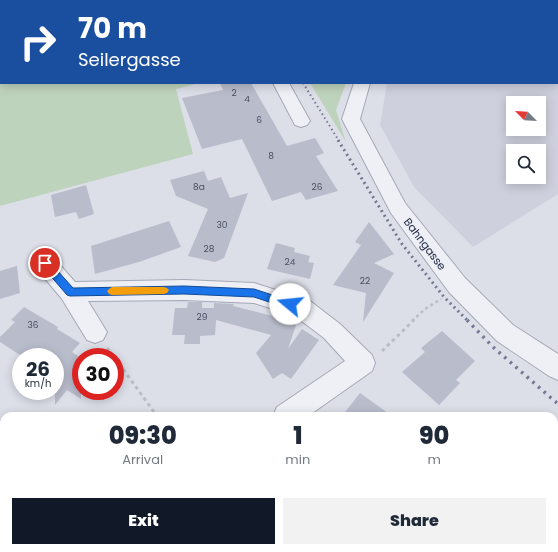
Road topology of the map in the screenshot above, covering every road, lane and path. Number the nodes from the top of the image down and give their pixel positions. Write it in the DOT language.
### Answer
graph roads {
  1 [pos="282,84"];
  2 [pos="362,84"];
  3 [pos="301,121"];
  4 [pos="45,263"];
  5 [pos="457,285"];
  6 [pos="70,292"];
  7 [pos="95,332"];
  8 [pos="363,363"];
  9 [pos="558,368"];
  10 [pos="124,370"];
  11 [pos="154,412"];
  12 [pos="292,412"];
  1 -- 3 [label="street"];
  2 -- 5 [label="street, Bahngasse"];
  4 -- 6 [label="street"];
  5 -- 8 [label="path"];
  5 -- 9 [label="street, Bahngasse"];
  6 -- 7 [label="street"];
  6 -- 8 [label="street"];
  8 -- 12 [label="street"];
  10 -- 11 [label="path"];
}
